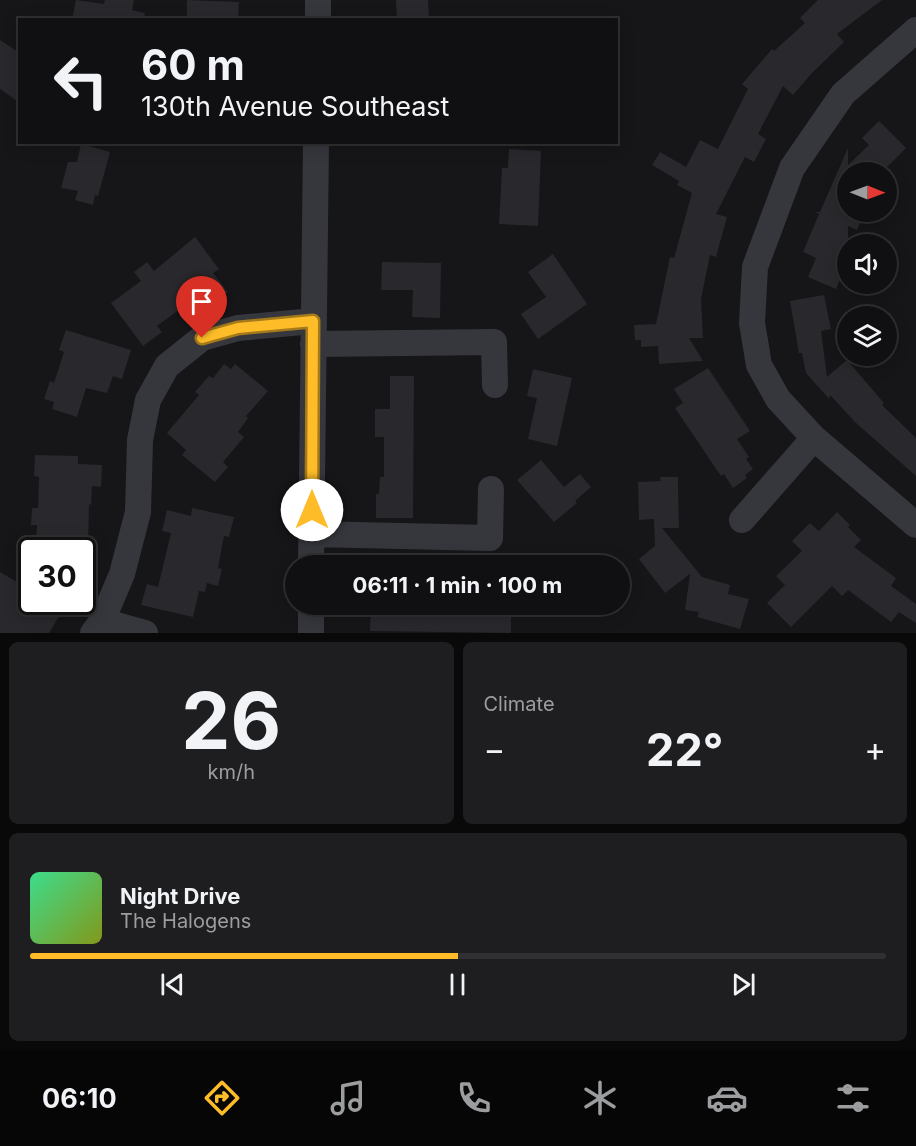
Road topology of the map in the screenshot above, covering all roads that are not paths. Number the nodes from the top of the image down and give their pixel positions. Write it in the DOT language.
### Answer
graph roads {
  1 [pos="318,0"];
  2 [pos="318,18"];
  3 [pos="916,30"];
  4 [pos="316,144"];
  5 [pos="313,332"];
  6 [pos="495,385"];
  7 [pos="813,438"];
  8 [pos="491,489"];
  9 [pos="742,520"];
  10 [pos="916,525"];
  11 [pos="311,534"];
  12 [pos="311,555"];
  13 [pos="311,615"];
  14 [pos="97,627"];
  15 [pos="145,633"];
  16 [pos="311,633"];
  1 -- 2 [label="street"];
  3 -- 7 [label="street"];
  4 -- 5 [label="street"];
  5 -- 6 [label="street"];
  5 -- 11 [label="street"];
  5 -- 14 [label="street"];
  7 -- 9 [label="street"];
  7 -- 10 [label="street"];
  8 -- 11 [label="street"];
  11 -- 12 [label="street"];
  13 -- 16 [label="street"];
  14 -- 15 [label="street"];
}
